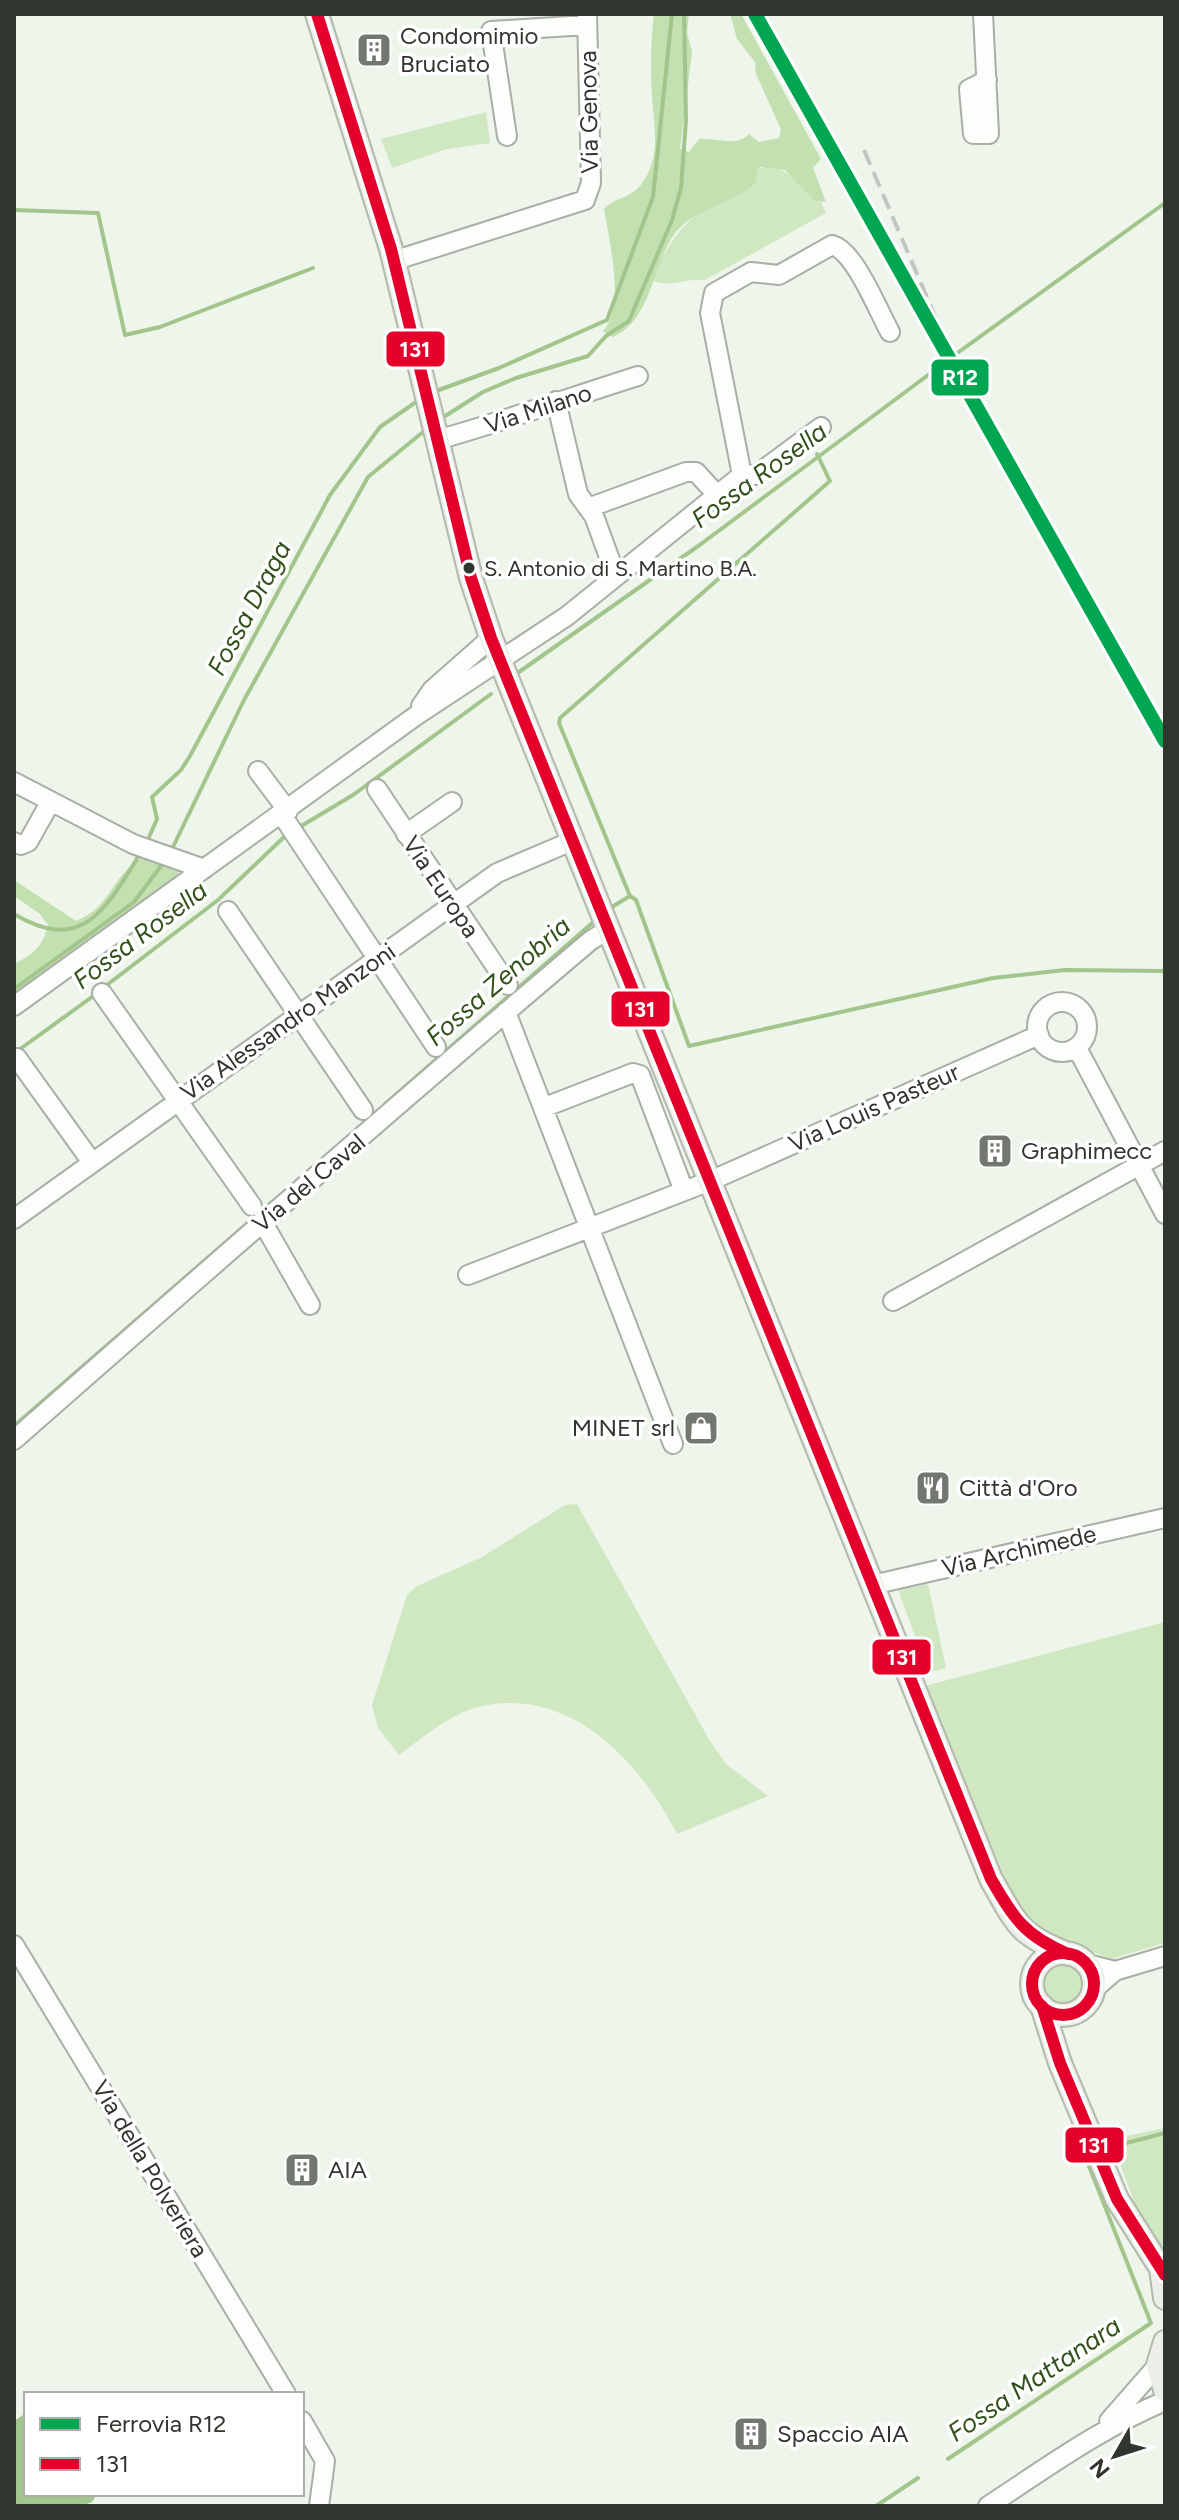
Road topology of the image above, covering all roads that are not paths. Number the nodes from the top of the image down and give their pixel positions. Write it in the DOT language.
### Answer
graph roads {
  1 [pos="317,14"];
  2 [pos="983,14"];
  3 [pos="587,19"];
  4 [pos="987,80"];
  5 [pos="507,136"];
  6 [pos="393,261"];
  7 [pos="890,332"];
  8 [pos="638,376"];
  9 [pos="556,401"];
  10 [pos="821,427"];
  11 [pos="437,440"];
  12 [pos="742,475"];
  13 [pos="719,497"];
  14 [pos="588,508"];
  15 [pos="616,576"];
  16 [pos="491,638"];
  17 [pos="500,661"];
  18 [pos="417,715"];
  19 [pos="258,771"];
  20 [pos="14,782"];
  21 [pos="377,789"];
  22 [pos="51,801"];
  23 [pos="452,802"];
  24 [pos="285,813"];
  25 [pos="406,834"];
  26 [pos="572,841"];
  27 [pos="14,842"];
  28 [pos="204,869"];
  29 [pos="452,904"];
  30 [pos="228,911"];
  31 [pos="607,930"];
  32 [pos="378,959"];
  33 [pos="508,985"];
  34 [pos="102,993"];
  35 [pos="14,1006"];
  36 [pos="506,1012"];
  37 [pos="298,1016"];
  38 [pos="1039,1035"];
  39 [pos="436,1047"];
  40 [pos="1077,1048"];
  41 [pos="17,1058"];
  42 [pos="179,1100"];
  43 [pos="545,1107"];
  44 [pos="363,1110"];
  45 [pos="1165,1151"];
  46 [pos="91,1161"];
  47 [pos="1139,1166"];
  48 [pos="710,1181"];
  49 [pos="684,1191"];
  50 [pos="257,1214"];
  51 [pos="1165,1214"];
  52 [pos="14,1219"];
  53 [pos="589,1227"];
  54 [pos="468,1275"];
  55 [pos="893,1301"];
  56 [pos="310,1305"];
  57 [pos="14,1440"];
  58 [pos="673,1444"];
  59 [pos="1165,1518"];
  60 [pos="872,1585"];
  61 [pos="991,1879"];
  62 [pos="14,1945"];
  63 [pos="1165,1956"];
  64 [pos="1078,1959"];
  65 [pos="1115,1971"];
  66 [pos="1035,1972"];
  67 [pos="1088,1999"];
  68 [pos="1042,2006"];
  69 [pos="1074,2091"];
  70 [pos="1163,2272"];
  71 [pos="1165,2298"];
  72 [pos="1165,2342"];
  73 [pos="1158,2365"];
  74 [pos="1165,2390"];
  75 [pos="285,2392"];
  76 [pos="1165,2401"];
  77 [pos="304,2424"];
  78 [pos="1100,2433"];
  79 [pos="319,2506"];
  80 [pos="988,2506"];
  1 -- 6 [label="main road"];
  2 -- 4 [label="street"];
  3 -- 5 [label="street, Via Genova"];
  3 -- 6 [label="street, Via Genova"];
  6 -- 11 [label="main road"];
  7 -- 12 [label="street"];
  8 -- 9 [label="street, Via Milano"];
  9 -- 11 [label="street, Via Milano"];
  9 -- 14 [label="street"];
  10 -- 12 [label="street"];
  11 -- 16 [label="main road"];
  12 -- 13 [label="street"];
  13 -- 14 [label="street"];
  13 -- 15 [label="street"];
  14 -- 15 [label="street"];
  15 -- 17 [label="street"];
  16 -- 17 [label="main road"];
  16 -- 18 [label="street"];
  17 -- 18 [label="street"];
  17 -- 26 [label="main road"];
  18 -- 24 [label="street"];
  19 -- 24 [label="street"];
  20 -- 22 [label="street"];
  21 -- 25 [label="street, Via Europa"];
  22 -- 27 [label="street"];
  22 -- 28 [label="street"];
  23 -- 25 [label="street"];
  24 -- 28 [label="street"];
  24 -- 32 [label="street"];
  25 -- 29 [label="street, Via Europa"];
  26 -- 29 [label="street, Via Alessandro Manzoni"];
  26 -- 31 [label="main road"];
  28 -- 35 [label="street"];
  29 -- 32 [label="street, Via Alessandro Manzoni"];
  29 -- 33 [label="street, Via Europa"];
  30 -- 37 [label="street"];
  31 -- 36 [label="street, Via del Caval"];
  31 -- 48 [label="main road"];
  32 -- 37 [label="street, Via Alessandro Manzoni"];
  32 -- 39 [label="street"];
  34 -- 42 [label="street"];
  36 -- 43 [label="street"];
  36 -- 50 [label="street, Via del Caval"];
  37 -- 42 [label="street, Via Alessandro Manzoni"];
  37 -- 44 [label="street"];
  38 -- 40 [label="street"];
  38 -- 40 [label="street"];
  38 -- 48 [label="street, Via Louis Pasteur"];
  40 -- 47 [label="street"];
  41 -- 46 [label="street"];
  42 -- 46 [label="street, Via Alessandro Manzoni"];
  42 -- 50 [label="street"];
  43 -- 49 [label="street"];
  43 -- 53 [label="street"];
  45 -- 47 [label="street"];
  46 -- 52 [label="street, Via Alessandro Manzoni"];
  47 -- 51 [label="street"];
  47 -- 55 [label="street"];
  48 -- 49 [label="street, Via Louis Pasteur"];
  48 -- 60 [label="main road"];
  49 -- 53 [label="street, Via Louis Pasteur"];
  50 -- 56 [label="street"];
  50 -- 57 [label="street, Via del Caval"];
  53 -- 54 [label="street, Via Louis Pasteur"];
  53 -- 58 [label="street"];
  59 -- 60 [label="street, Via Archimede"];
  60 -- 61 [label="main road"];
  61 -- 64 [label="main road"];
  61 -- 66 [label="main road"];
  62 -- 75 [label="street, Via della Polveriera"];
  63 -- 65 [label="street"];
  64 -- 65 [label="street"];
  64 -- 66 [label="main road"];
  64 -- 67 [label="main road"];
  65 -- 67 [label="street"];
  66 -- 68 [label="main road"];
  67 -- 68 [label="main road"];
  67 -- 69 [label="main road"];
  68 -- 69 [label="main road"];
  69 -- 70 [label="main road"];
  70 -- 71 [label="main road"];
  72 -- 73 [label="main road"];
  73 -- 74 [label="main road"];
  73 -- 78 [label="street"];
  76 -- 78 [label="street"];
  77 -- 79 [label="street"];
  78 -- 80 [label="street"];
}
